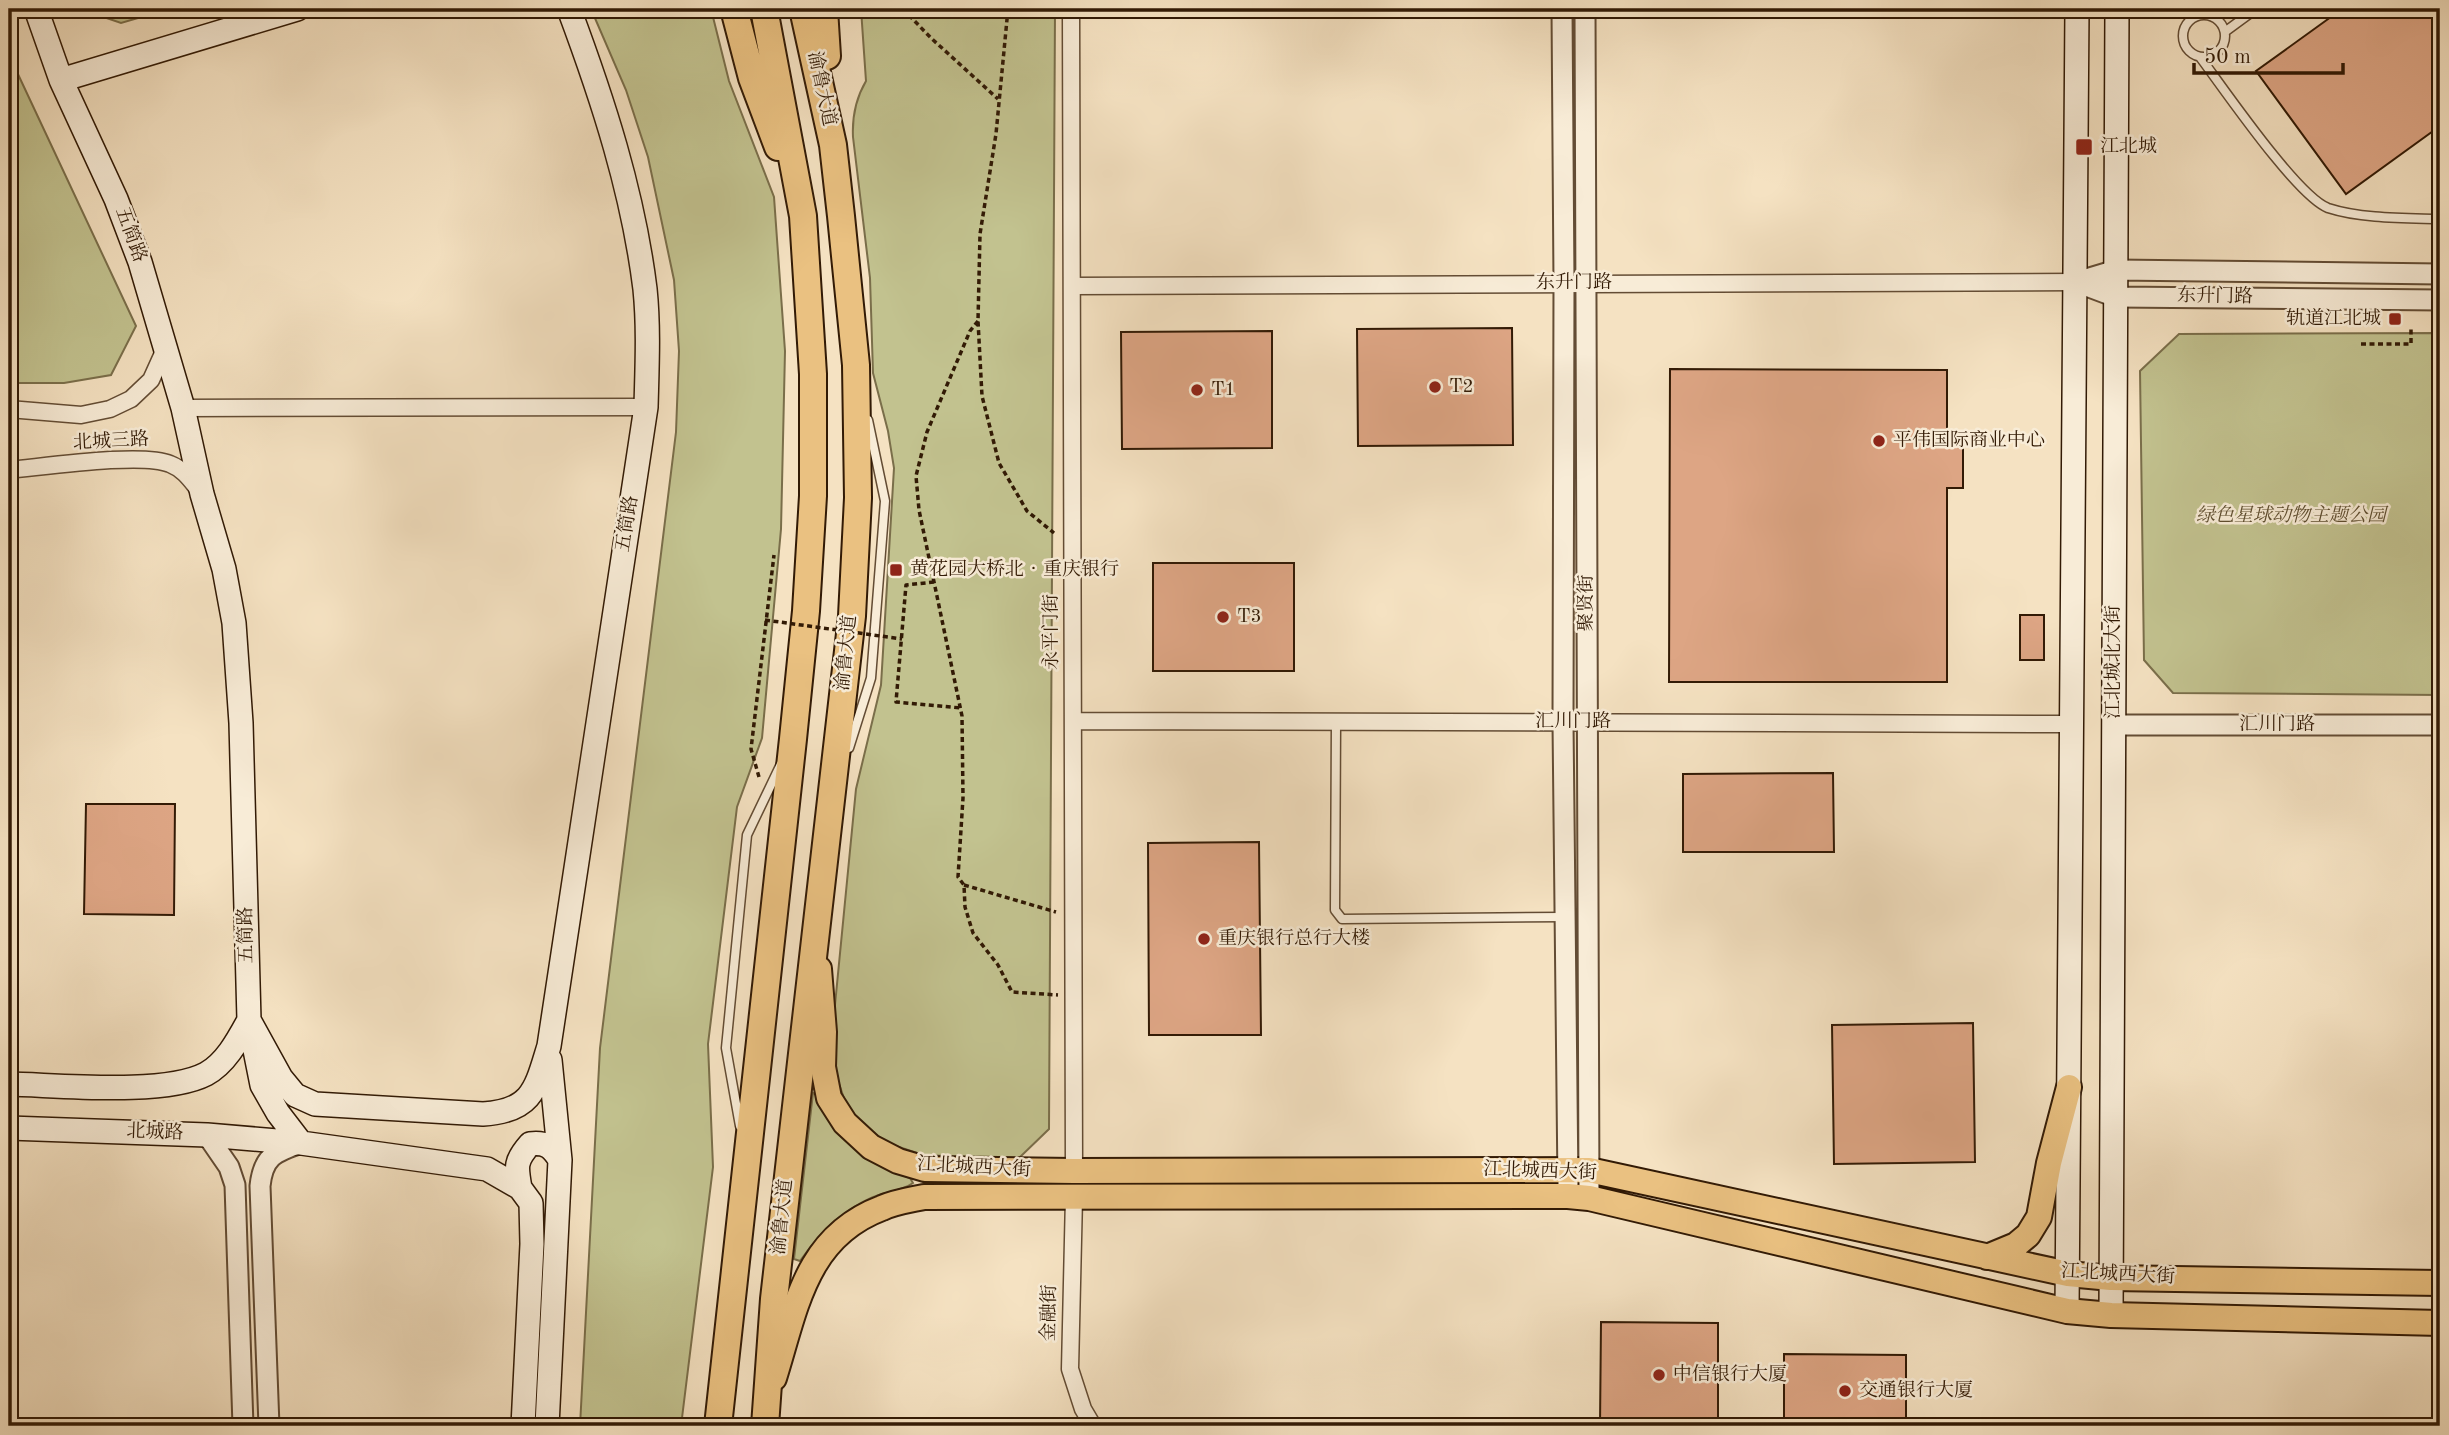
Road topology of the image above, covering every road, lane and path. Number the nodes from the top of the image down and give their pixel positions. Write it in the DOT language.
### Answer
graph roads {
  1 [pos="17,9"];
  2 [pos="36,9"];
  3 [pos="297,9"];
  4 [pos="569,9"];
  5 [pos="734,9"];
  6 [pos="764,9"];
  7 [pos="803,9"];
  8 [pos="824,9"];
  9 [pos="903,9"];
  10 [pos="1008,9"];
  11 [pos="1071,9"];
  12 [pos="1562,9"];
  13 [pos="1585,9"];
  14 [pos="2077,9"];
  15 [pos="2117,9"];
  16 [pos="2256,9"];
  17 [pos="2196,13"];
  18 [pos="2225,31"];
  19 [pos="2200,57"];
  20 [pos="61,80"];
  21 [pos="999,100"];
  22 [pos="833,145"];
  23 [pos="803,216"];
  24 [pos="2440,219"];
  25 [pos="2116,270"];
  26 [pos="2440,274"];
  27 [pos="2076,282"];
  28 [pos="1564,283"];
  29 [pos="1587,283"];
  30 [pos="1072,286"];
  31 [pos="2116,297"];
  32 [pos="2440,300"];
  33 [pos="978,321"];
  34 [pos="2411,327"];
  35 [pos="2361,344"];
  36 [pos="166,349"];
  37 [pos="646,407"];
  38 [pos="183,408"];
  39 [pos="9,410"];
  40 [pos="9,470"];
  41 [pos="202,494"];
  42 [pos="1072,547"];
  43 [pos="774,555"];
  44 [pos="934,582"];
  45 [pos="765,620"];
  46 [pos="902,639"];
  47 [pos="961,708"];
  48 [pos="1073,721"];
  49 [pos="1336,722"];
  50 [pos="1587,722"];
  51 [pos="1563,723"];
  52 [pos="2073,724"];
  53 [pos="2114,725"];
  54 [pos="2440,726"];
  55 [pos="793,739"];
  56 [pos="764,796"];
  57 [pos="964,886"];
  58 [pos="1073,916"];
  59 [pos="1565,917"];
  60 [pos="816,928"];
  61 [pos="1074,996"];
  62 [pos="248,1020"];
  63 [pos="549,1046"];
  64 [pos="9,1084"];
  65 [pos="2069,1087"];
  66 [pos="9,1128"];
  67 [pos="207,1136"];
  68 [pos="301,1143"];
  69 [pos="560,1160"];
  70 [pos="747,1167"];
  71 [pos="1578,1170"];
  72 [pos="1074,1171"];
  73 [pos="520,1188"];
  74 [pos="1074,1197"];
  75 [pos="1578,1197"];
  76 [pos="1987,1256"];
  77 [pos="2068,1274"];
  78 [pos="2111,1278"];
  79 [pos="2440,1283"];
  80 [pos="786,1300"];
  81 [pos="2067,1311"];
  82 [pos="2111,1315"];
  83 [pos="2440,1323"];
  84 [pos="243,1426"];
  85 [pos="269,1426"];
  86 [pos="523,1426"];
  87 [pos="547,1426"];
  88 [pos="718,1426"];
  89 [pos="765,1426"];
  90 [pos="1093,1426"];
  1 -- 20 [label="main road, 五简路"];
  2 -- 20 [label="main road, 五简路"];
  3 -- 20 [label="main road"];
  4 -- 37 [label="main road, 五简路"];
  5 -- 23 [label="highway"];
  6 -- 23 [label="highway, 渝鲁大道"];
  7 -- 22 [label="highway, 渝鲁大道"];
  8 -- 22 [label="highway"];
  9 -- 21 [label="path"];
  10 -- 21 [label="path"];
  11 -- 30 [label="street, 永平门街"];
  12 -- 28 [label="street, 聚贤街"];
  13 -- 29 [label="street, 聚贤街"];
  14 -- 27 [label="main road"];
  15 -- 25 [label="main road, 江北城北大街"];
  16 -- 18 [label="lane"];
  17 -- 18 [label="lane"];
  17 -- 19 [label="lane"];
  18 -- 19 [label="lane"];
  19 -- 24 [label="lane"];
  20 -- 36 [label="main road, 五简路"];
  21 -- 33 [label="path"];
  22 -- 60 [label="highway, 渝鲁大道"];
  23 -- 55 [label="highway, 渝鲁大道"];
  25 -- 26 [label="street, 东升门路"];
  25 -- 27 [label="street, 东升门路"];
  25 -- 31 [label="main road, 江北城北大街"];
  27 -- 29 [label="street, 东升门路"];
  27 -- 31 [label="street, 东升门路"];
  27 -- 52 [label="main road"];
  28 -- 29 [label="street, 东升门路"];
  28 -- 30 [label="street, 东升门路"];
  28 -- 51 [label="street, 聚贤街"];
  29 -- 50 [label="street, 聚贤街"];
  30 -- 42 [label="street, 永平门街"];
  31 -- 32 [label="street, 东升门路"];
  31 -- 53 [label="main road, 江北城北大街"];
  33 -- 42 [label="path"];
  33 -- 44 [label="path"];
  34 -- 35 [label="path"];
  36 -- 38 [label="main road, 五简路"];
  36 -- 39 [label="street, 北城三路"];
  37 -- 38 [label="street"];
  37 -- 63 [label="main road, 五简路"];
  38 -- 41 [label="main road, 五简路"];
  40 -- 41 [label="street, 北城三路"];
  41 -- 62 [label="main road, 五简路"];
  42 -- 48 [label="street, 永平门街"];
  43 -- 45 [label="path"];
  44 -- 46 [label="path"];
  44 -- 47 [label="path"];
  45 -- 46 [label="path, bridge"];
  45 -- 56 [label="path"];
  46 -- 47 [label="path"];
  47 -- 57 [label="path"];
  48 -- 49 [label="street, 汇川门路"];
  48 -- 58 [label="street, 永平门街"];
  49 -- 51 [label="street, 汇川门路"];
  49 -- 59 [label="lane"];
  50 -- 51 [label="street, 汇川门路"];
  50 -- 52 [label="street, 汇川门路"];
  50 -- 71 [label="street, 聚贤街"];
  51 -- 59 [label="street, 聚贤街"];
  52 -- 65 [label="main road"];
  53 -- 54 [label="street, 汇川门路"];
  53 -- 78 [label="main road, 江北城北大街"];
  55 -- 56 [label="lane"];
  55 -- 70 [label="highway, 渝鲁大道"];
  56 -- 70 [label="lane"];
  57 -- 58 [label="path"];
  57 -- 61 [label="path"];
  58 -- 61 [label="street, 永平门街"];
  59 -- 71 [label="street, 聚贤街"];
  60 -- 72 [label="main road, 江北城西大街"];
  60 -- 80 [label="highway, 渝鲁大道"];
  61 -- 72 [label="street, 永平门街"];
  62 -- 63 [label="main road, 五简路"];
  62 -- 64 [label="main road"];
  62 -- 68 [label="main road, 五简路"];
  63 -- 69 [label="main road, 五简路"];
  65 -- 76 [label="main road"];
  65 -- 77 [label="main road"];
  66 -- 67 [label="main road, 北城路"];
  67 -- 68 [label="main road, 北城路"];
  67 -- 84 [label="street"];
  68 -- 73 [label="main road"];
  68 -- 85 [label="street"];
  69 -- 73 [label="main road"];
  69 -- 87 [label="main road, 五简路"];
  70 -- 88 [label="highway, 渝鲁大道"];
  71 -- 72 [label="main road, 江北城西大街"];
  71 -- 75 [label="street, 聚贤街"];
  71 -- 76 [label="main road, 江北城西大街"];
  73 -- 86 [label="main road"];
  74 -- 75 [label="main road, 江北城西大街"];
  74 -- 80 [label="main road, 江北城西大街"];
  74 -- 90 [label="street, 金融街"];
  75 -- 81 [label="main road, 江北城西大街"];
  76 -- 77 [label="main road, 江北城西大街"];
  77 -- 78 [label="main road, 江北城西大街"];
  77 -- 81 [label="main road"];
  78 -- 79 [label="main road, 江北城西大街"];
  78 -- 82 [label="main road, 江北城北大街"];
  80 -- 89 [label="highway, 渝鲁大道"];
  81 -- 82 [label="main road, 江北城西大街"];
  82 -- 83 [label="main road, 江北城西大街"];
}
